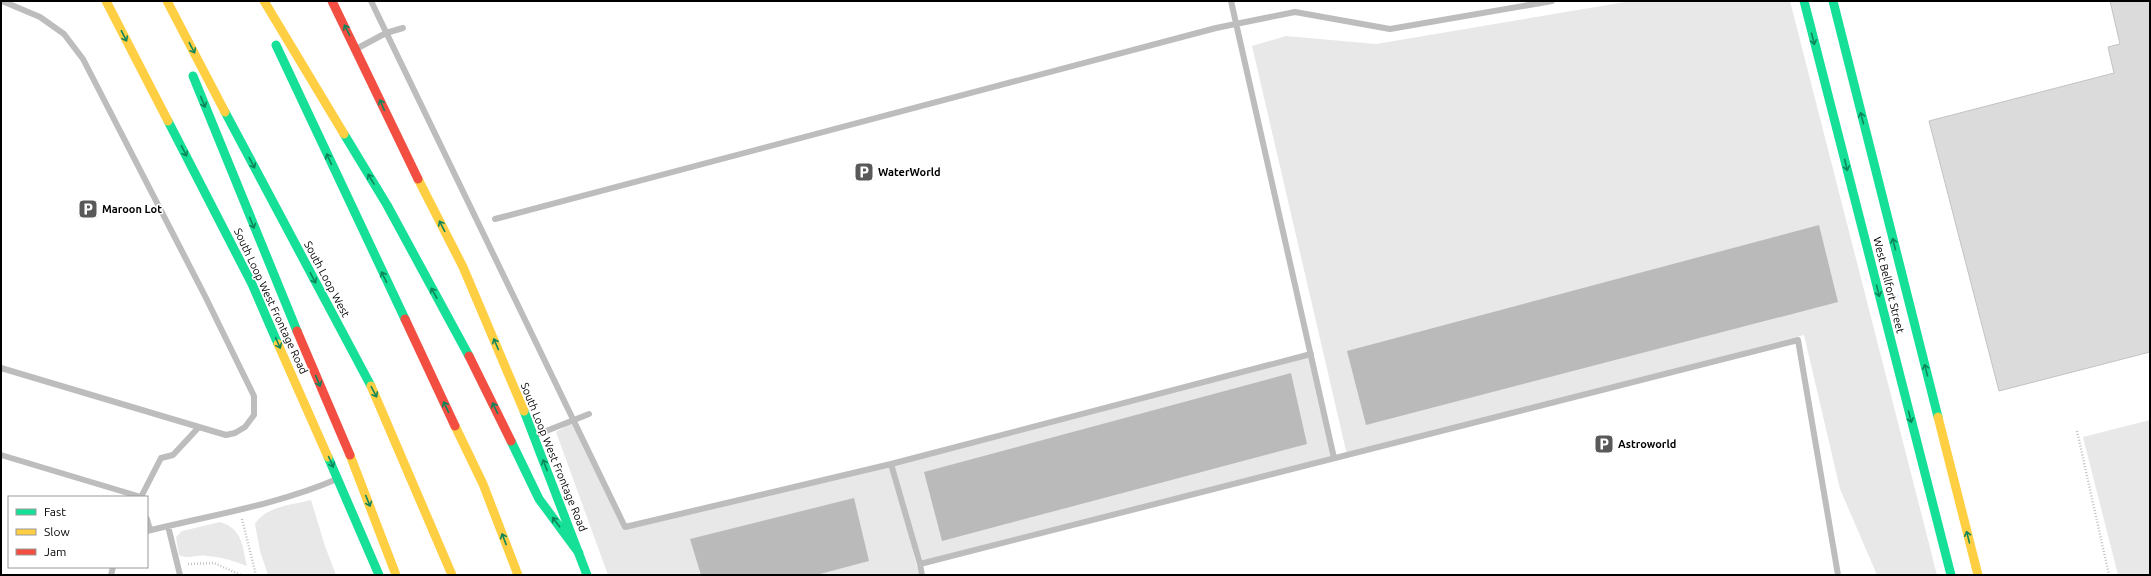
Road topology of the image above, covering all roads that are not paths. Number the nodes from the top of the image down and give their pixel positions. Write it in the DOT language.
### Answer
graph roads {
  1 [pos="2,1"];
  2 [pos="162,1"];
  3 [pos="167,1"];
  4 [pos="256,1"];
  5 [pos="264,1"];
  6 [pos="332,1"];
  7 [pos="371,1"];
  8 [pos="1232,1"];
  9 [pos="1552,1"];
  10 [pos="1804,1"];
  11 [pos="1832,1"];
  12 [pos="108,3"];
  13 [pos="265,22"];
  14 [pos="1236,24"];
  15 [pos="403,28"];
  16 [pos="386,33"];
  17 [pos="272,36"];
  18 [pos="356,49"];
  19 [pos="183,53"];
  20 [pos="189,68"];
  21 [pos="495,220"];
  22 [pos="1311,354"];
  23 [pos="1,368"];
  24 [pos="589,414"];
  25 [pos="575,421"];
  26 [pos="199,427"];
  27 [pos="534,435"];
  28 [pos="1,454"];
  29 [pos="1334,458"];
  30 [pos="891,464"];
  31 [pos="338,479"];
  32 [pos="138,496"];
  33 [pos="142,496"];
  34 [pos="168,526"];
  35 [pos="148,530"];
  36 [pos="579,553"];
  37 [pos="920,564"];
  38 [pos="180,575"];
  39 [pos="379,575"];
  40 [pos="396,575"];
  41 [pos="452,575"];
  42 [pos="518,575"];
  43 [pos="587,575"];
  44 [pos="922,575"];
  45 [pos="1838,575"];
  46 [pos="1951,575"];
  47 [pos="1978,575"];
  1 -- 26 [label="lane"];
  2 -- 19 [label="main road"];
  3 -- 41 [label="main road, South Loop West, one-way"];
  4 -- 13 [label="main road"];
  36 -- 5 [label="main road, one-way"];
  18 -- 6 [label="main road, South Loop West Frontage Road, one-way"];
  7 -- 16 [label="lane"];
  8 -- 14 [label="lane"];
  9 -- 14 [label="lane"];
  10 -- 46 [label="main road, West Bellfort Street, one-way"];
  47 -- 11 [label="main road, West Bellfort Street, one-way"];
  12 -- 31 [label="main road, South Loop West Frontage Road, one-way"];
  14 -- 21 [label="lane"];
  14 -- 22 [label="lane"];
  15 -- 16 [label="lane"];
  16 -- 18 [label="lane"];
  16 -- 25 [label="lane"];
  42 -- 17 [label="main road, one-way"];
  27 -- 18 [label="main road, South Loop West Frontage Road, one-way"];
  20 -- 40 [label="main road, one-way"];
  22 -- 29 [label="lane"];
  22 -- 30 [label="lane"];
  23 -- 26 [label="lane"];
  24 -- 25 [label="lane"];
  25 -- 27 [label="lane"];
  25 -- 30 [label="lane"];
  26 -- 33 [label="lane"];
  36 -- 27 [label="main road, South Loop West Frontage Road, one-way"];
  28 -- 32 [label="lane"];
  29 -- 37 [label="lane"];
  29 -- 45 [label="lane"];
  30 -- 37 [label="lane"];
  31 -- 34 [label="lane"];
  31 -- 39 [label="main road, South Loop West Frontage Road"];
  34 -- 35 [label="lane"];
  34 -- 38 [label="lane"];
  36 -- 43 [label="main road, South Loop West Frontage Road"];
  37 -- 44 [label="lane"];
}
